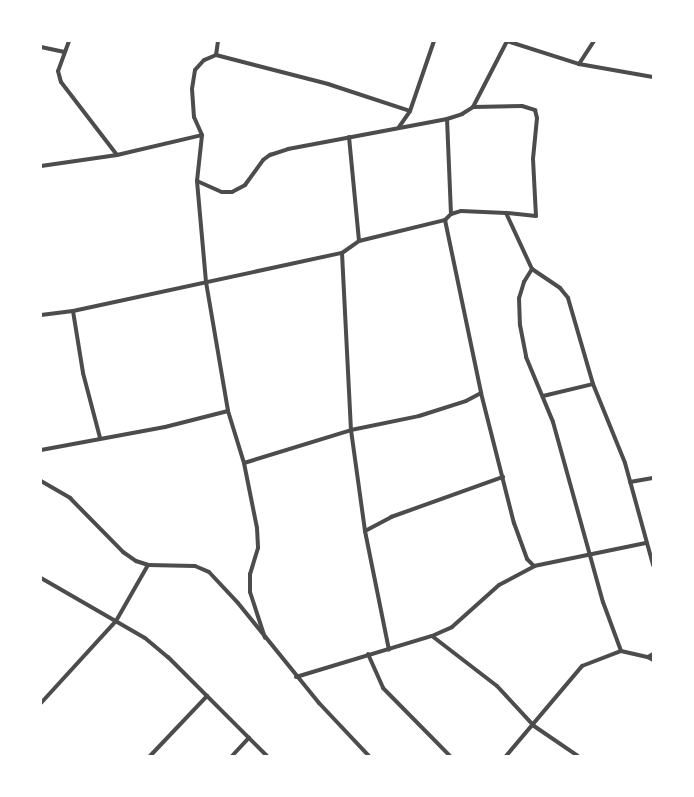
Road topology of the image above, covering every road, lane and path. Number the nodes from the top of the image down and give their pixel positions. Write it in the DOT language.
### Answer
graph roads {
  1 [pos="69,41"];
  2 [pos="218,41"];
  3 [pos="434,41"];
  4 [pos="507,41"];
  5 [pos="594,41"];
  6 [pos="41,47"];
  7 [pos="64,52"];
  8 [pos="216,55"];
  9 [pos="579,64"];
  10 [pos="653,77"];
  11 [pos="473,108"];
  12 [pos="410,111"];
  13 [pos="447,119"];
  14 [pos="398,127"];
  15 [pos="202,135"];
  16 [pos="349,137"];
  17 [pos="117,155"];
  18 [pos="41,166"];
  19 [pos="197,180"];
  20 [pos="506,213"];
  21 [pos="451,214"];
  22 [pos="445,220"];
  23 [pos="360,241"];
  24 [pos="342,253"];
  25 [pos="532,269"];
  26 [pos="206,282"];
  27 [pos="73,311"];
  28 [pos="41,315"];
  29 [pos="593,384"];
  30 [pos="482,393"];
  31 [pos="543,396"];
  32 [pos="228,411"];
  33 [pos="351,430"];
  34 [pos="100,438"];
  35 [pos="41,450"];
  36 [pos="244,463"];
  37 [pos="503,477"];
  38 [pos="653,478"];
  39 [pos="41,481"];
  40 [pos="630,482"];
  41 [pos="365,531"];
  42 [pos="646,543"];
  43 [pos="589,554"];
  44 [pos="148,565"];
  45 [pos="653,565"];
  46 [pos="534,566"];
  47 [pos="41,578"];
  48 [pos="116,621"];
  49 [pos="432,636"];
  50 [pos="265,638"];
  51 [pos="389,650"];
  52 [pos="622,651"];
  53 [pos="368,654"];
  54 [pos="653,654"];
  55 [pos="648,657"];
  56 [pos="653,660"];
  57 [pos="296,676"];
  58 [pos="207,696"];
  59 [pos="41,703"];
  60 [pos="534,726"];
  61 [pos="249,738"];
  62 [pos="150,756"];
  63 [pos="232,756"];
  64 [pos="267,756"];
  65 [pos="369,756"];
  66 [pos="450,756"];
  67 [pos="506,756"];
  68 [pos="578,756"];
  1 -- 7 [label="street"];
  2 -- 8 [label="street"];
  3 -- 12 [label="street"];
  4 -- 9 [label="street"];
  4 -- 11 [label="street"];
  5 -- 9 [label="street"];
  6 -- 7 [label="street"];
  7 -- 17 [label="street"];
  8 -- 12 [label="street"];
  8 -- 15 [label="street"];
  9 -- 10 [label="street"];
  11 -- 13 [label="street"];
  11 -- 20 [label="street"];
  12 -- 14 [label="street"];
  13 -- 14 [label="street"];
  13 -- 21 [label="street"];
  14 -- 16 [label="street"];
  15 -- 17 [label="street"];
  15 -- 19 [label="street"];
  16 -- 19 [label="street"];
  16 -- 23 [label="street"];
  17 -- 18 [label="street"];
  19 -- 26 [label="street"];
  20 -- 21 [label="street"];
  20 -- 25 [label="street"];
  21 -- 22 [label="street"];
  22 -- 23 [label="street"];
  22 -- 30 [label="street"];
  23 -- 24 [label="street"];
  24 -- 26 [label="street"];
  24 -- 33 [label="street"];
  25 -- 29 [label="street"];
  25 -- 31 [label="street"];
  26 -- 27 [label="street"];
  26 -- 32 [label="street"];
  27 -- 28 [label="street"];
  27 -- 34 [label="street"];
  29 -- 31 [label="street"];
  29 -- 40 [label="street"];
  30 -- 33 [label="street"];
  30 -- 37 [label="street"];
  31 -- 43 [label="street"];
  32 -- 34 [label="street"];
  32 -- 36 [label="street"];
  33 -- 36 [label="street"];
  33 -- 41 [label="street"];
  34 -- 35 [label="street"];
  36 -- 50 [label="street"];
  37 -- 41 [label="street"];
  37 -- 46 [label="street"];
  38 -- 40 [label="street"];
  39 -- 44 [label="street"];
  40 -- 42 [label="street"];
  41 -- 51 [label="street"];
  42 -- 43 [label="street"];
  42 -- 45 [label="street"];
  43 -- 46 [label="street"];
  43 -- 52 [label="street"];
  44 -- 48 [label="street"];
  44 -- 50 [label="street"];
  46 -- 49 [label="street"];
  47 -- 48 [label="street"];
  48 -- 58 [label="street"];
  48 -- 59 [label="street"];
  49 -- 51 [label="street"];
  49 -- 60 [label="street"];
  50 -- 57 [label="street"];
  51 -- 53 [label="street"];
  52 -- 55 [label="street"];
  52 -- 60 [label="street"];
  53 -- 57 [label="street"];
  53 -- 66 [label="street"];
  54 -- 55 [label="street"];
  55 -- 56 [label="street"];
  57 -- 65 [label="street"];
  58 -- 61 [label="street"];
  58 -- 62 [label="street"];
  60 -- 67 [label="street"];
  60 -- 68 [label="street"];
  61 -- 63 [label="street"];
  61 -- 64 [label="street"];
}
